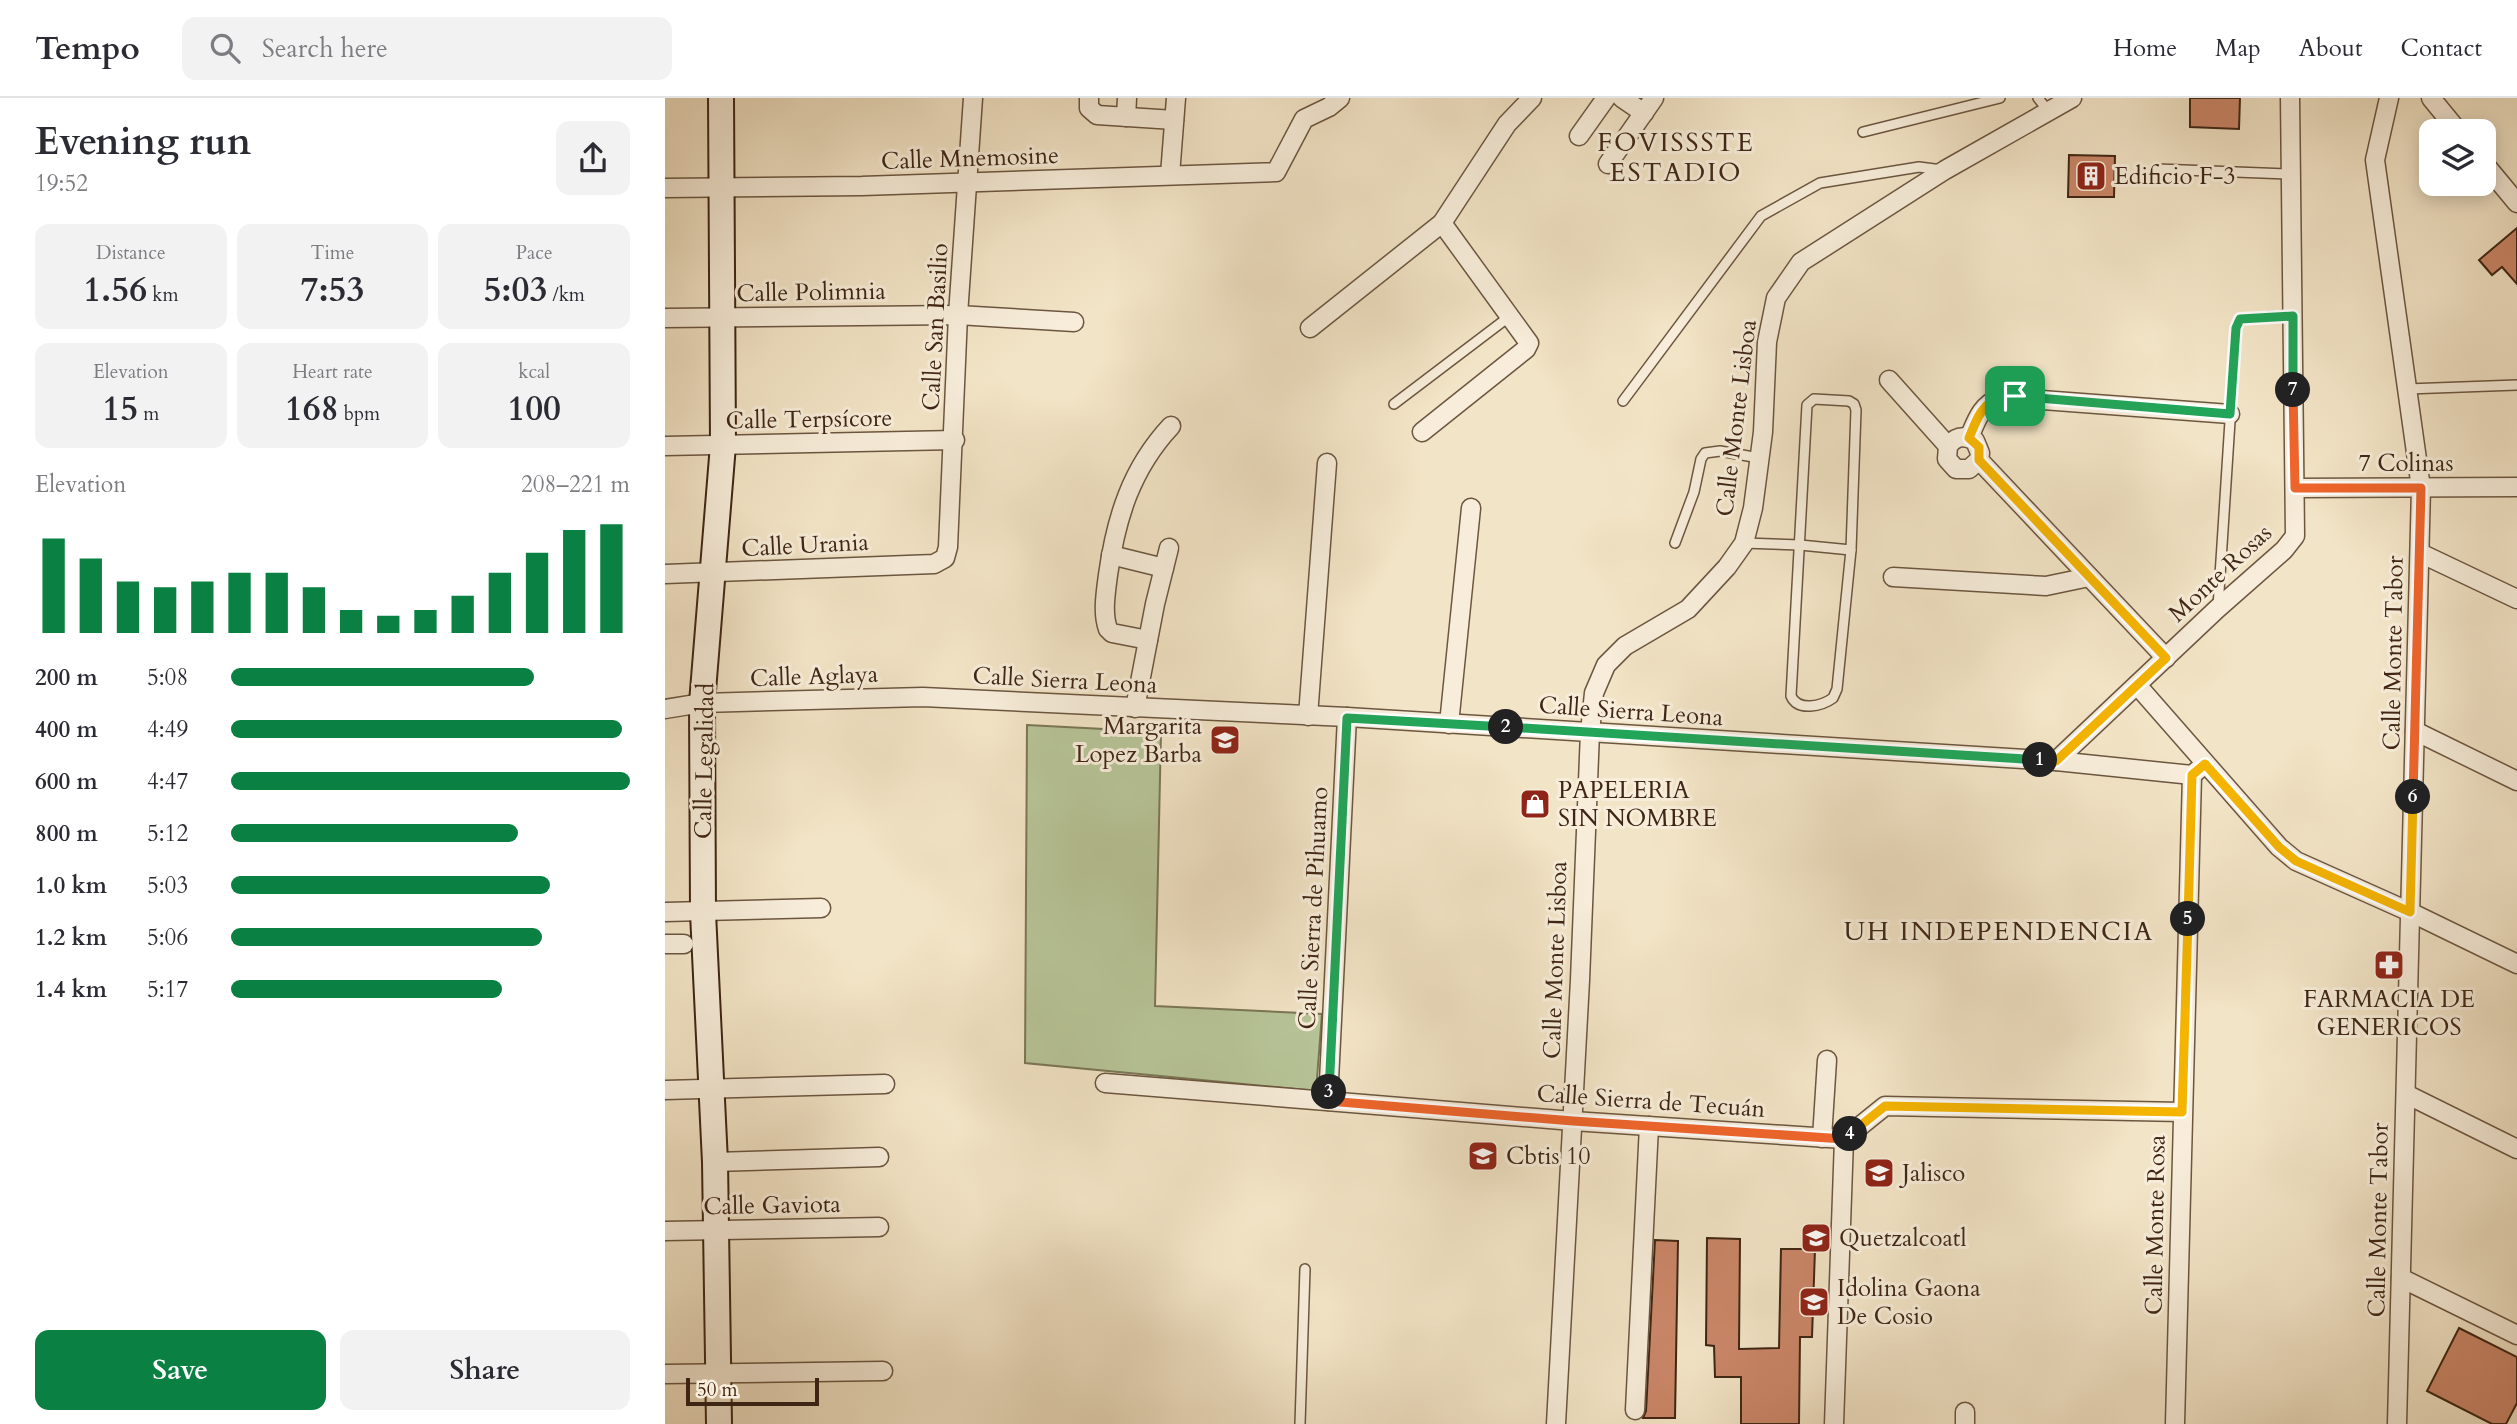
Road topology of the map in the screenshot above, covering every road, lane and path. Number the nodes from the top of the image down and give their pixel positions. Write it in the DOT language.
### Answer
graph roads {
  1 [pos="721,98"];
  2 [pos="973,98"];
  3 [pos="1089,98"];
  4 [pos="1127,98"];
  5 [pos="1175,98"];
  6 [pos="1340,98"];
  7 [pos="1532,98"];
  8 [pos="1606,98"];
  9 [pos="1622,98"];
  10 [pos="1654,98"];
  11 [pos="2000,98"];
  12 [pos="2072,98"];
  13 [pos="2290,98"];
  14 [pos="2389,98"];
  15 [pos="2431,98"];
  16 [pos="2043,105"];
  17 [pos="1644,113"];
  18 [pos="1126,117"];
  19 [pos="2448,119"];
  20 [pos="1174,121"];
  21 [pos="1863,132"];
  22 [pos="1579,136"];
  23 [pos="1608,164"];
  24 [pos="2157,169"];
  25 [pos="1945,170"];
  26 [pos="2291,174"];
  27 [pos="1170,175"];
  28 [pos="2496,178"];
  29 [pos="967,183"];
  30 [pos="665,188"];
  31 [pos="722,188"];
  32 [pos="2517,203"];
  33 [pos="1442,223"];
  34 [pos="958,315"];
  35 [pos="1510,316"];
  36 [pos="2293,316"];
  37 [pos="722,317"];
  38 [pos="665,318"];
  39 [pos="1073,322"];
  40 [pos="1310,328"];
  41 [pos="1889,380"];
  42 [pos="2517,385"];
  43 [pos="2407,389"];
  44 [pos="1623,401"];
  45 [pos="1394,404"];
  46 [pos="2230,414"];
  47 [pos="1171,426"];
  48 [pos="1422,432"];
  49 [pos="1969,438"];
  50 [pos="954,440"];
  51 [pos="723,445"];
  52 [pos="665,446"];
  53 [pos="1948,446"];
  54 [pos="1759,458"];
  55 [pos="1979,460"];
  56 [pos="1327,463"];
  57 [pos="2517,487"];
  58 [pos="2295,488"];
  59 [pos="2421,488"];
  60 [pos="1471,508"];
  61 [pos="1744,543"];
  62 [pos="1675,544"];
  63 [pos="1800,545"];
  64 [pos="1169,548"];
  65 [pos="1851,550"];
  66 [pos="2420,553"];
  67 [pos="1111,555"];
  68 [pos="945,558"];
  69 [pos="1164,568"];
  70 [pos="665,574"];
  71 [pos="713,574"];
  72 [pos="1893,577"];
  73 [pos="2089,577"];
  74 [pos="2517,599"];
  75 [pos="2217,609"];
  76 [pos="1148,640"];
  77 [pos="2166,658"];
  78 [pos="2137,685"];
  79 [pos="923,697"];
  80 [pos="702,703"];
  81 [pos="1135,708"];
  82 [pos="665,709"];
  83 [pos="1308,716"];
  84 [pos="1347,718"];
  85 [pos="1449,724"];
  86 [pos="2415,731"];
  87 [pos="1590,732"];
  88 [pos="2056,761"];
  89 [pos="2199,769"];
  90 [pos="2517,781"];
  91 [pos="821,908"];
  92 [pos="665,912"];
  93 [pos="2410,912"];
  94 [pos="703,913"];
  95 [pos="665,944"];
  96 [pos="684,944"];
  97 [pos="2517,964"];
  98 [pos="1827,1060"];
  99 [pos="1105,1083"];
  100 [pos="885,1084"];
  101 [pos="712,1088"];
  102 [pos="665,1090"];
  103 [pos="2406,1094"];
  104 [pos="1328,1101"];
  105 [pos="2182,1112"];
  106 [pos="1573,1121"];
  107 [pos="1649,1126"];
  108 [pos="1822,1138"];
  109 [pos="1844,1139"];
  110 [pos="2517,1149"];
  111 [pos="879,1157"];
  112 [pos="715,1162"];
  113 [pos="879,1227"];
  114 [pos="717,1230"];
  115 [pos="665,1231"];
  116 [pos="1305,1269"];
  117 [pos="2401,1278"];
  118 [pos="2517,1335"];
  119 [pos="883,1371"];
  120 [pos="665,1374"];
  121 [pos="719,1374"];
  122 [pos="1635,1410"];
  123 [pos="719,1424"];
  124 [pos="1300,1424"];
  125 [pos="1556,1424"];
  126 [pos="1834,1424"];
  127 [pos="2175,1424"];
  128 [pos="2397,1424"];
  1 -- 31 [label="street, Calle Legalidad"];
  2 -- 29 [label="street, Calle San Basilio"];
  3 -- 18 [label="street"];
  4 -- 18 [label="street"];
  5 -- 20 [label="street"];
  6 -- 27 [label="street, Calle Mnemosine"];
  7 -- 33 [label="street"];
  8 -- 22 [label="street"];
  9 -- 17 [label="street"];
  10 -- 17 [label="street"];
  11 -- 21 [label="lane"];
  12 -- 16 [label="street, Calle Monte Lisboa"];
  13 -- 26 [label="street"];
  14 -- 43 [label="street, Calle Monte Tabor"];
  15 -- 19 [label="street"];
  16 -- 25 [label="street, Calle Monte Lisboa"];
  17 -- 23 [label="street"];
  18 -- 20 [label="street"];
  20 -- 27 [label="street"];
  24 -- 26 [label="lane"];
  25 -- 44 [label="lane"];
  25 -- 54 [label="street, Calle Monte Lisboa"];
  26 -- 36 [label="street"];
  27 -- 29 [label="street, Calle Mnemosine"];
  28 -- 32 [label="street"];
  29 -- 31 [label="street, Calle Mnemosine"];
  29 -- 34 [label="street, Calle San Basilio"];
  30 -- 31 [label="street, Calle Mnemosine"];
  31 -- 37 [label="street, Calle Legalidad"];
  33 -- 35 [label="street"];
  33 -- 40 [label="street"];
  34 -- 37 [label="street, Calle Polimnia"];
  34 -- 39 [label="street, Calle Polimnia"];
  34 -- 50 [label="street, Calle San Basilio"];
  35 -- 45 [label="lane"];
  35 -- 48 [label="street"];
  36 -- 46 [label="lane"];
  36 -- 58 [label="street"];
  37 -- 38 [label="street, Calle Polimnia"];
  37 -- 51 [label="street, Calle Legalidad"];
  41 -- 53 [label="street"];
  42 -- 43 [label="lane"];
  43 -- 59 [label="street, Calle Monte Tabor"];
  46 -- 49 [label="street"];
  46 -- 75 [label="lane"];
  47 -- 67 [label="street"];
  49 -- 53 [label="street"];
  49 -- 55 [label="street"];
  50 -- 51 [label="street, Calle Terpsícore"];
  50 -- 68 [label="street, Calle San Basilio"];
  51 -- 52 [label="street, Calle Terpsícore"];
  51 -- 71 [label="street, Calle Legalidad"];
  53 -- 55 [label="street"];
  54 -- 61 [label="street, Calle Monte Lisboa"];
  54 -- 62 [label="lane"];
  55 -- 73 [label="street"];
  56 -- 83 [label="street"];
  57 -- 59 [label="street, 7 Colinas"];
  58 -- 59 [label="street, 7 Colinas"];
  58 -- 75 [label="street, Monte Rosas"];
  59 -- 66 [label="street, Calle Monte Tabor"];
  60 -- 85 [label="street"];
  61 -- 63 [label="lane"];
  61 -- 87 [label="street, Calle Monte Lisboa"];
  63 -- 65 [label="lane"];
  63 -- 65 [label="lane"];
  63 -- 65 [label="lane"];
  64 -- 69 [label="street"];
  66 -- 74 [label="street"];
  66 -- 86 [label="street, Calle Monte Tabor"];
  67 -- 69 [label="street"];
  67 -- 76 [label="street"];
  68 -- 71 [label="street, Calle Urania"];
  69 -- 76 [label="street"];
  70 -- 71 [label="street, Calle Urania"];
  71 -- 80 [label="street, Calle Legalidad"];
  72 -- 73 [label="street"];
  73 -- 77 [label="street"];
  75 -- 77 [label="street, Monte Rosas"];
  76 -- 81 [label="street"];
  77 -- 78 [label="street, Monte Rosas"];
  78 -- 88 [label="street, Monte Rosas"];
  78 -- 89 [label="street"];
  79 -- 80 [label="street, Calle Aglaya"];
  79 -- 81 [label="street, Calle Sierra Leona"];
  80 -- 82 [label="street, Calle Aglaya"];
  80 -- 94 [label="street, Calle Legalidad"];
  81 -- 83 [label="street, Calle Sierra Leona"];
  83 -- 84 [label="street, Calle Sierra Leona"];
  84 -- 85 [label="street, Calle Sierra Leona"];
  84 -- 104 [label="street, Calle Sierra de Pihuamo"];
  85 -- 87 [label="street, Calle Sierra Leona"];
  86 -- 90 [label="street"];
  86 -- 93 [label="street, Calle Monte Tabor"];
  87 -- 88 [label="street, Calle Sierra Leona"];
  87 -- 106 [label="street, Calle Monte Lisboa"];
  88 -- 89 [label="street, Calle Sierra Leona"];
  89 -- 93 [label="street"];
  89 -- 105 [label="street, Calle Monte Rosa"];
  91 -- 94 [label="street"];
  92 -- 94 [label="street"];
  93 -- 97 [label="street"];
  93 -- 103 [label="street, Calle Monte Tabor"];
  94 -- 101 [label="street, Calle Legalidad"];
  95 -- 96 [label="street"];
  98 -- 108 [label="street"];
  99 -- 104 [label="street, Calle Sierra de Tecuán"];
  100 -- 101 [label="street"];
  101 -- 102 [label="street"];
  101 -- 112 [label="street, Calle Legalidad"];
  103 -- 110 [label="street"];
  103 -- 117 [label="street, Calle Monte Tabor"];
  104 -- 106 [label="street, Calle Sierra de Tecuán"];
  105 -- 109 [label="street"];
  105 -- 127 [label="street, Calle Monte Rosa"];
  106 -- 107 [label="street, Calle Sierra de Tecuán"];
  106 -- 125 [label="street, Calle Monte Lisboa"];
  107 -- 108 [label="street, Calle Sierra de Tecuán"];
  107 -- 122 [label="street"];
  108 -- 109 [label="street, Calle Sierra de Tecuán"];
  109 -- 126 [label="street"];
  111 -- 112 [label="street"];
  112 -- 114 [label="street, Calle Legalidad"];
  113 -- 114 [label="street, Calle Gaviota"];
  114 -- 115 [label="street, Calle Gaviota"];
  114 -- 121 [label="street, Calle Legalidad"];
  116 -- 124 [label="lane"];
  117 -- 118 [label="street"];
  117 -- 128 [label="street, Calle Monte Tabor"];
  119 -- 121 [label="street"];
  120 -- 121 [label="street"];
  121 -- 123 [label="street, Calle Legalidad"];
}
